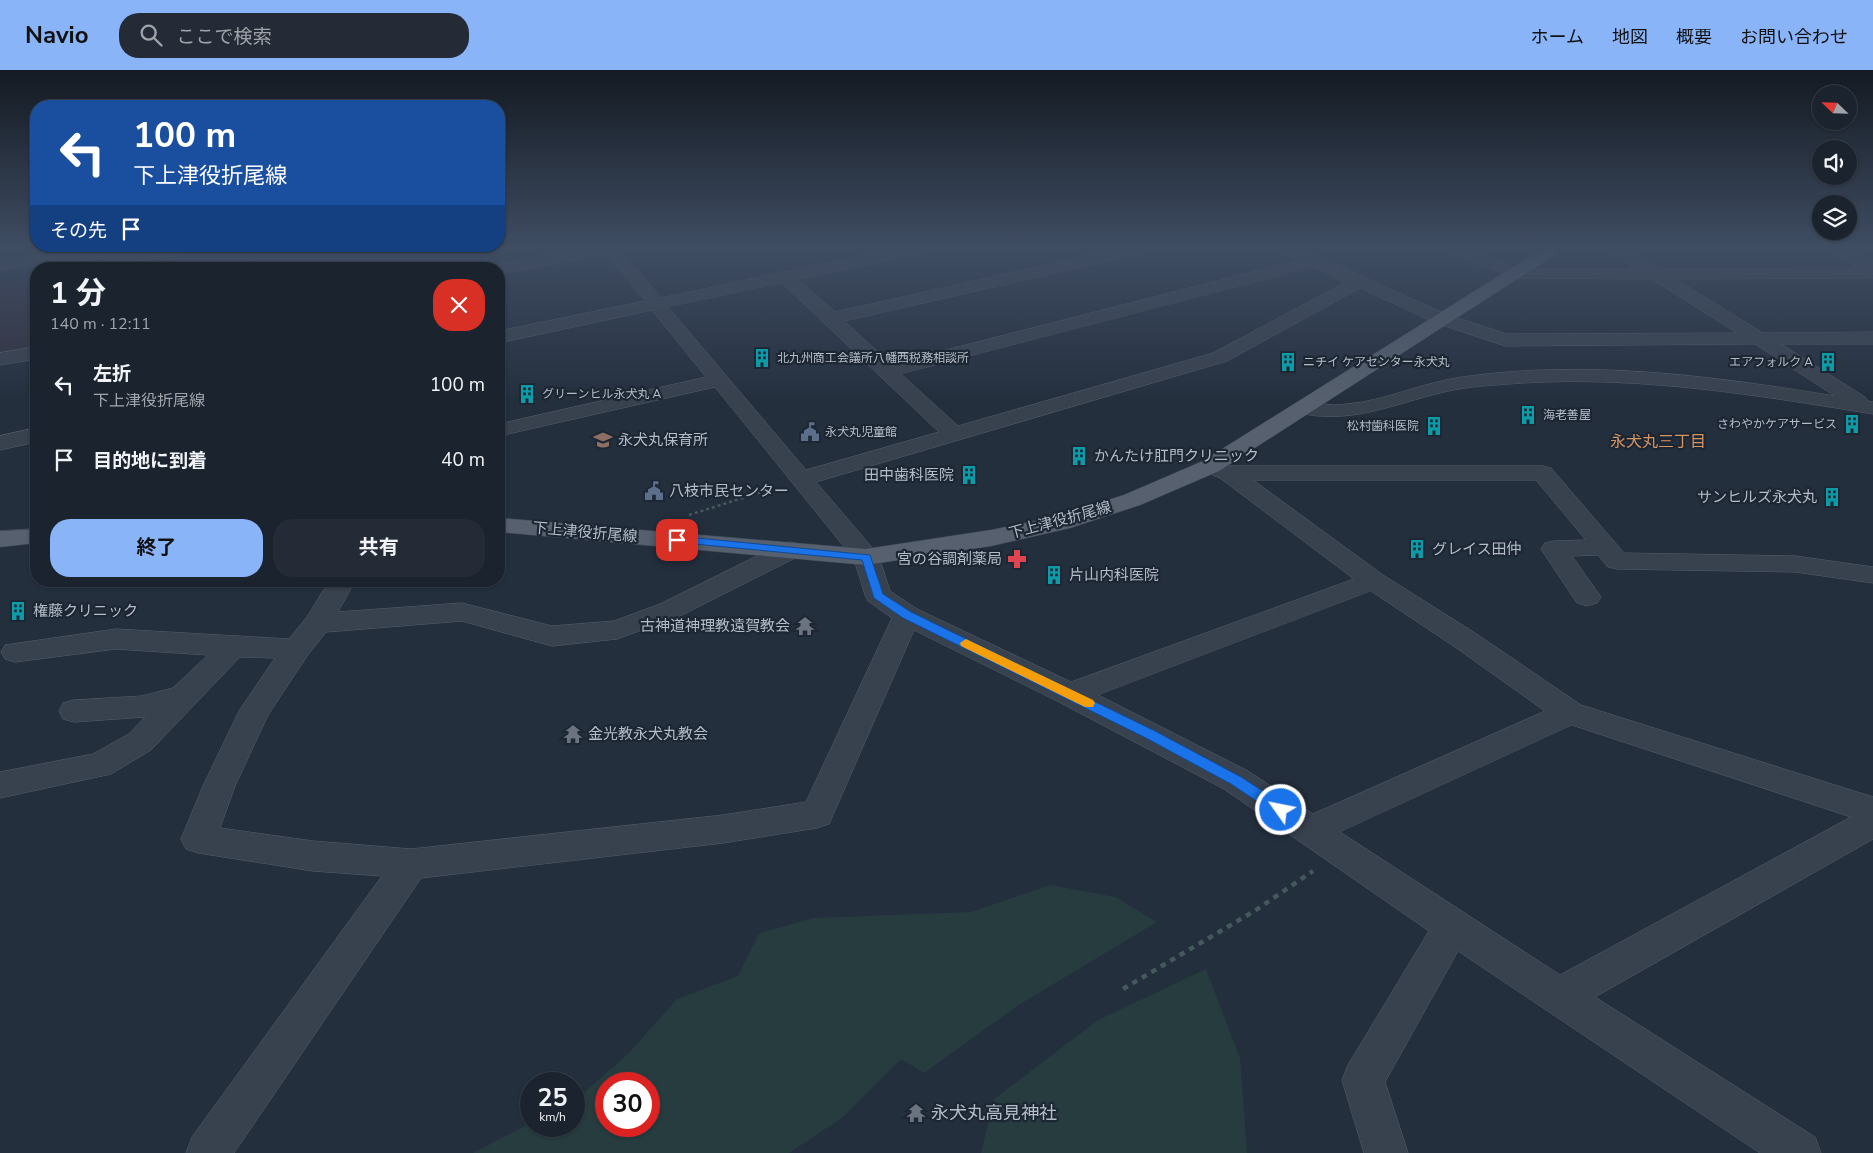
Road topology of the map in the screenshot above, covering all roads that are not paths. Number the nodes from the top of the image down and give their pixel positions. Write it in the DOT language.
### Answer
graph roads {
  1 [pos="652,300"];
  2 [pos="677,300"];
  3 [pos="810,300"];
  4 [pos="916,300"];
  5 [pos="1165,300"];
  6 [pos="1326,300"];
  7 [pos="1398,300"];
  8 [pos="1472,300"];
  9 [pos="1696,300"];
  10 [pos="656,304"];
  11 [pos="830,319"];
  12 [pos="1442,319"];
  13 [pos="505,336"];
  14 [pos="1873,338"];
  15 [pos="1760,339"];
  16 [pos="30,354"];
  17 [pos="0,359"];
  18 [pos="888,371"];
  19 [pos="720,380"];
  20 [pos="1303,408"];
  21 [pos="1871,408"];
  22 [pos="505,429"];
  23 [pos="955,435"];
  24 [pos="30,436"];
  25 [pos="0,443"];
  26 [pos="1219,470"];
  27 [pos="800,479"];
  28 [pos="505,526"];
  29 [pos="30,536"];
  30 [pos="0,539"];
  31 [pos="1606,547"];
  32 [pos="790,550"];
  33 [pos="866,557"];
  34 [pos="1873,575"];
  35 [pos="1374,581"];
  36 [pos="339,587"];
  37 [pos="1586,597"];
  38 [pos="907,615"];
  39 [pos="318,623"];
  40 [pos="233,647"];
  41 [pos="297,648"];
  42 [pos="15,652"];
  43 [pos="1070,694"];
  44 [pos="183,697"];
  45 [pos="74,711"];
  46 [pos="1570,713"];
  47 [pos="2,786"];
  48 [pos="1873,812"];
  49 [pos="1873,822"];
  50 [pos="1324,839"];
  51 [pos="411,864"];
  52 [pos="1452,926"];
  53 [pos="1560,996"];
  54 [pos="1783,1148"];
  55 [pos="208,1153"];
  56 [pos="1386,1153"];
  1 -- 10 [label="street"];
  2 -- 10 [label="street"];
  3 -- 11 [label="street"];
  4 -- 11 [label="street"];
  5 -- 18 [label="street"];
  6 -- 23 [label="street"];
  7 -- 12 [label="street"];
  8 -- 12 [label="main road, 下上津役折尾線"];
  9 -- 15 [label="street"];
  10 -- 13 [label="street"];
  10 -- 19 [label="street"];
  11 -- 18 [label="street"];
  12 -- 15 [label="street"];
  12 -- 20 [label="main road, 下上津役折尾線"];
  14 -- 15 [label="street"];
  15 -- 21 [label="street"];
  16 -- 17 [label="street"];
  18 -- 23 [label="street"];
  19 -- 22 [label="street"];
  19 -- 27 [label="street"];
  20 -- 21 [label="street"];
  20 -- 26 [label="main road, 下上津役折尾線"];
  23 -- 27 [label="street"];
  24 -- 25 [label="street"];
  26 -- 31 [label="street"];
  26 -- 33 [label="main road, 下上津役折尾線"];
  26 -- 35 [label="street"];
  27 -- 33 [label="street"];
  28 -- 32 [label="main road, 下上津役折尾線"];
  29 -- 30 [label="main road"];
  31 -- 34 [label="street"];
  31 -- 37 [label="street"];
  32 -- 33 [label="main road, 下上津役折尾線"];
  32 -- 39 [label="street"];
  33 -- 38 [label="street"];
  35 -- 43 [label="street"];
  35 -- 46 [label="street"];
  36 -- 39 [label="street"];
  38 -- 43 [label="street"];
  38 -- 51 [label="street"];
  39 -- 41 [label="street"];
  40 -- 41 [label="street"];
  40 -- 42 [label="street"];
  40 -- 44 [label="street"];
  41 -- 51 [label="street"];
  43 -- 50 [label="street"];
  44 -- 45 [label="street"];
  44 -- 47 [label="street"];
  46 -- 48 [label="street"];
  46 -- 50 [label="street"];
  49 -- 53 [label="street"];
  50 -- 52 [label="street"];
  51 -- 55 [label="street"];
  52 -- 53 [label="street"];
  52 -- 56 [label="street"];
  53 -- 54 [label="street"];
}
